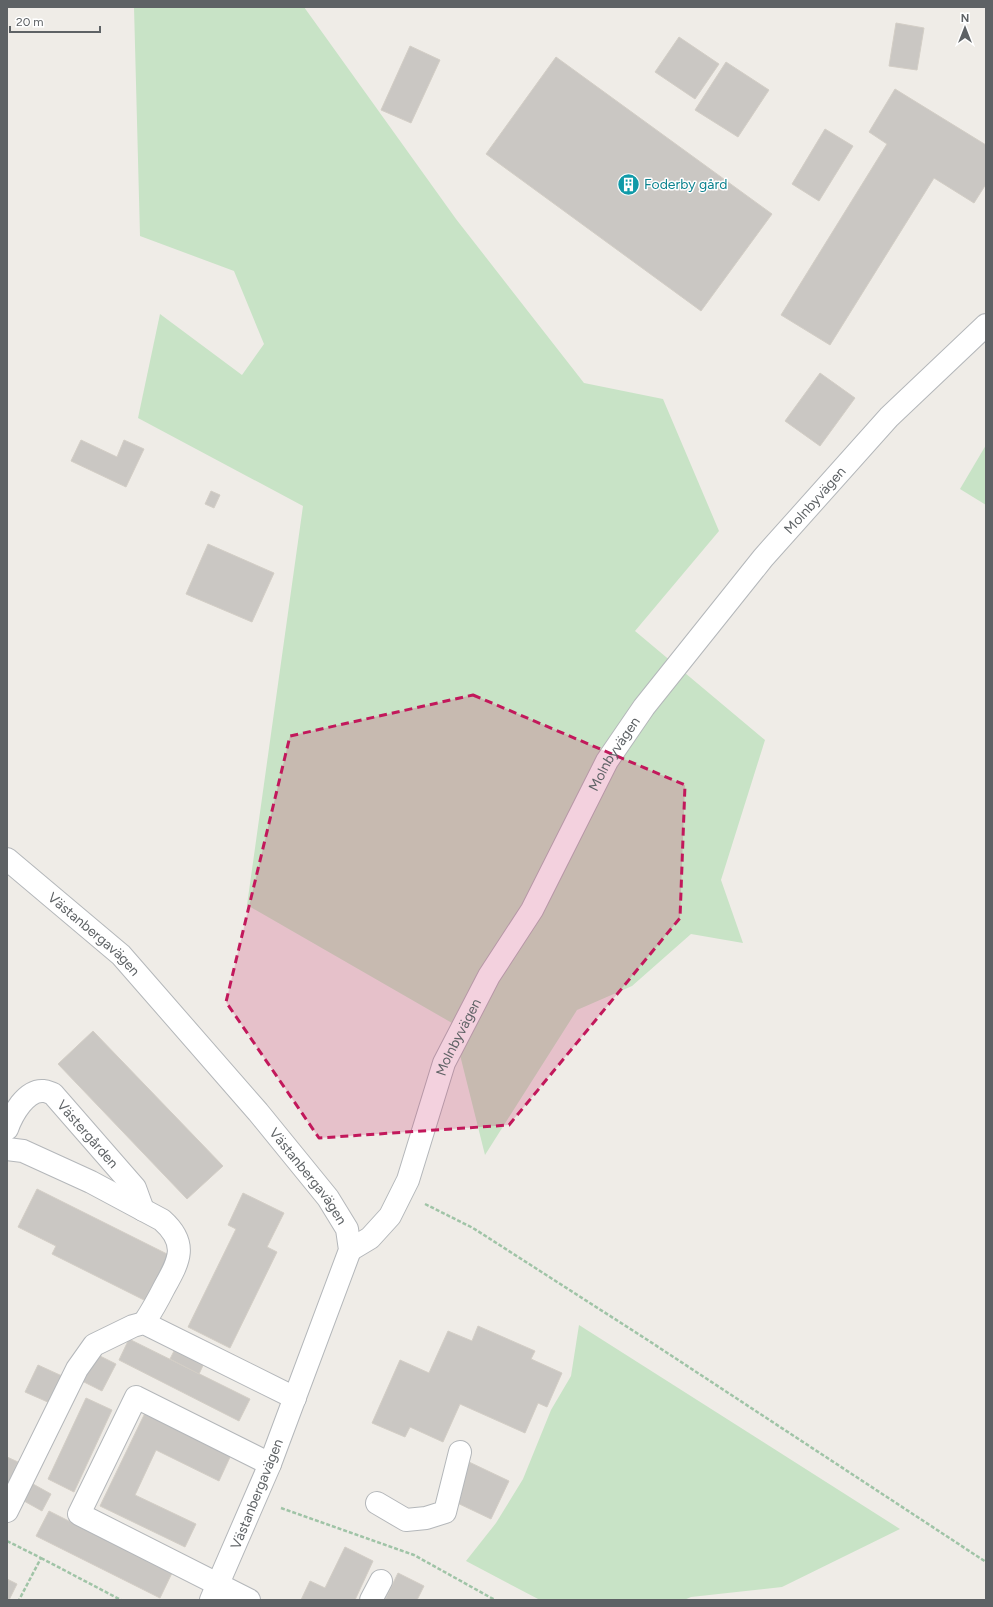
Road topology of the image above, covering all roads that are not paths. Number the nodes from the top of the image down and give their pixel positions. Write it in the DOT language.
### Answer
graph roads {
  1 [pos="986,325"];
  2 [pos="7,859"];
  3 [pos="7,1129"];
  4 [pos="7,1149"];
  5 [pos="143,1210"];
  6 [pos="350,1250"];
  7 [pos="144,1323"];
  8 [pos="295,1398"];
  9 [pos="460,1452"];
  10 [pos="270,1464"];
  11 [pos="377,1503"];
  12 [pos="7,1511"];
  13 [pos="215,1593"];
  14 [pos="248,1600"];
  1 -- 6 [label="street, Molnbyvägen"];
  2 -- 6 [label="street, Västanbergavägen"];
  3 -- 5 [label="street, Västergården"];
  4 -- 5 [label="street, Västergården"];
  5 -- 7 [label="street, Västergården"];
  6 -- 8 [label="street, Västanbergavägen"];
  7 -- 8 [label="street"];
  7 -- 12 [label="street"];
  8 -- 10 [label="street, Västanbergavägen"];
  9 -- 11 [label="street"];
  10 -- 13 [label="street, Västanbergavägen"];
  10 -- 13 [label="street"];
  13 -- 14 [label="street"];
}
